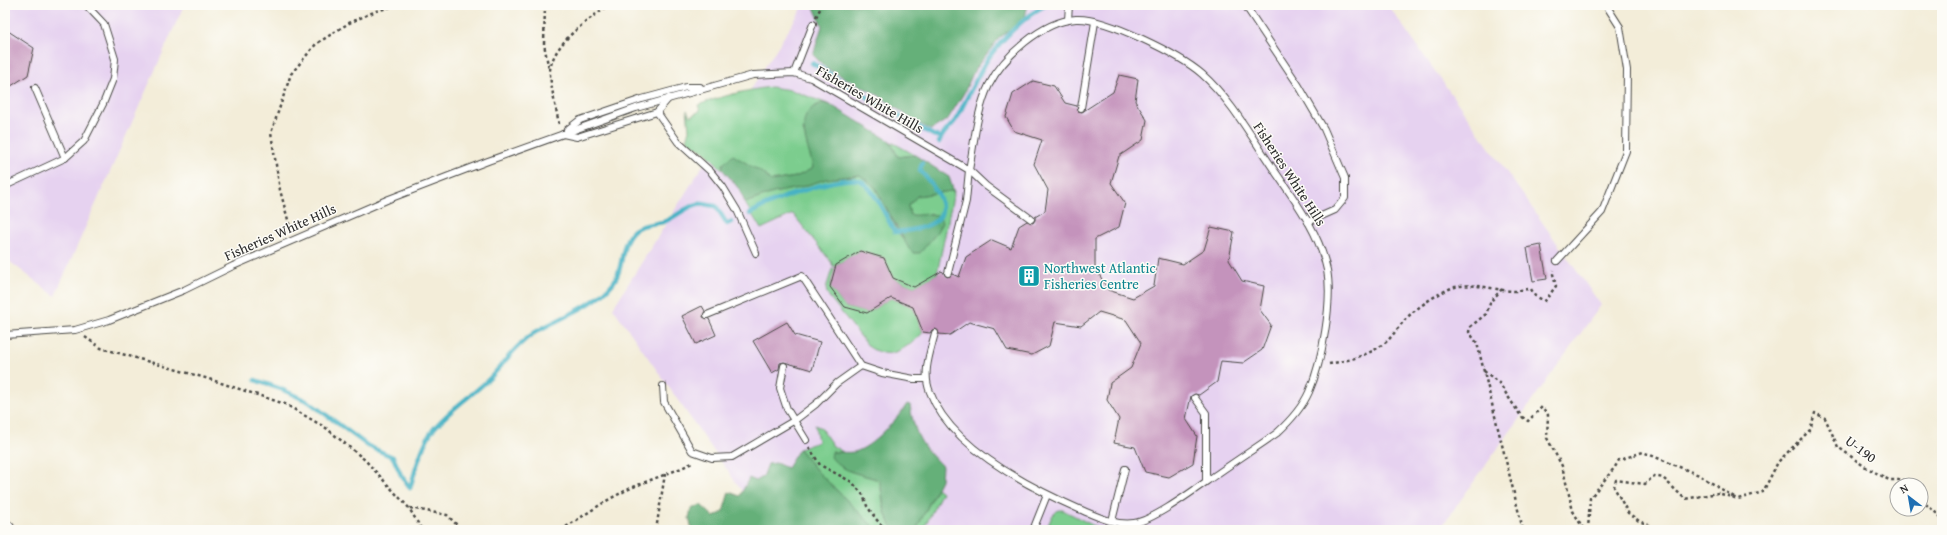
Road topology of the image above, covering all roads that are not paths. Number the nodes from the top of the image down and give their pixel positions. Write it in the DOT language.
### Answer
graph roads {
  1 [pos="86,5"];
  2 [pos="1069,5"];
  3 [pos="1245,5"];
  4 [pos="1606,5"];
  5 [pos="1068,20"];
  6 [pos="1095,22"];
  7 [pos="813,24"];
  8 [pos="794,73"];
  9 [pos="707,87"];
  10 [pos="35,88"];
  11 [pos="669,98"];
  12 [pos="1081,108"];
  13 [pos="657,112"];
  14 [pos="561,134"];
  15 [pos="65,158"];
  16 [pos="969,170"];
  17 [pos="5,186"];
  18 [pos="1031,219"];
  19 [pos="1308,222"];
  20 [pos="756,253"];
  21 [pos="1557,261"];
  22 [pos="948,273"];
  23 [pos="707,315"];
  24 [pos="934,333"];
  25 [pos="5,335"];
  26 [pos="784,366"];
  27 [pos="861,366"];
  28 [pos="926,379"];
  29 [pos="663,386"];
  30 [pos="1195,398"];
  31 [pos="795,420"];
  32 [pos="806,440"];
  33 [pos="1125,469"];
  34 [pos="1206,481"];
  35 [pos="1047,495"];
  36 [pos="1112,521"];
  37 [pos="1136,523"];
  38 [pos="1033,530"];
  39 [pos="1140,530"];
  1 -- 15 [label="lane"];
  2 -- 5 [label="lane"];
  3 -- 19 [label="lane"];
  4 -- 21 [label="lane"];
  5 -- 6 [label="lane, Fisheries White Hills"];
  5 -- 16 [label="lane, Fisheries White Hills"];
  6 -- 12 [label="lane"];
  6 -- 19 [label="lane, Fisheries White Hills"];
  7 -- 8 [label="lane"];
  8 -- 9 [label="lane, Fisheries White Hills"];
  8 -- 16 [label="lane, Fisheries White Hills"];
  9 -- 11 [label="lane, Fisheries White Hills"];
  9 -- 14 [label="lane, Fisheries White Hills"];
  10 -- 15 [label="lane"];
  11 -- 13 [label="lane"];
  11 -- 14 [label="lane, Fisheries White Hills"];
  13 -- 14 [label="lane, Fisheries White Hills"];
  13 -- 20 [label="lane"];
  14 -- 25 [label="lane, Fisheries White Hills"];
  15 -- 17 [label="lane"];
  16 -- 18 [label="lane"];
  16 -- 22 [label="lane, Fisheries White Hills"];
  19 -- 34 [label="lane, Fisheries White Hills"];
  23 -- 27 [label="lane"];
  24 -- 28 [label="lane"];
  26 -- 31 [label="lane"];
  27 -- 28 [label="lane"];
  27 -- 31 [label="lane"];
  28 -- 35 [label="lane"];
  29 -- 31 [label="lane"];
  30 -- 34 [label="lane"];
  31 -- 32 [label="lane"];
  33 -- 36 [label="lane"];
  34 -- 37 [label="lane, Fisheries White Hills"];
  35 -- 36 [label="lane"];
  35 -- 38 [label="lane"];
  36 -- 37 [label="lane"];
  37 -- 39 [label="lane"];
}
